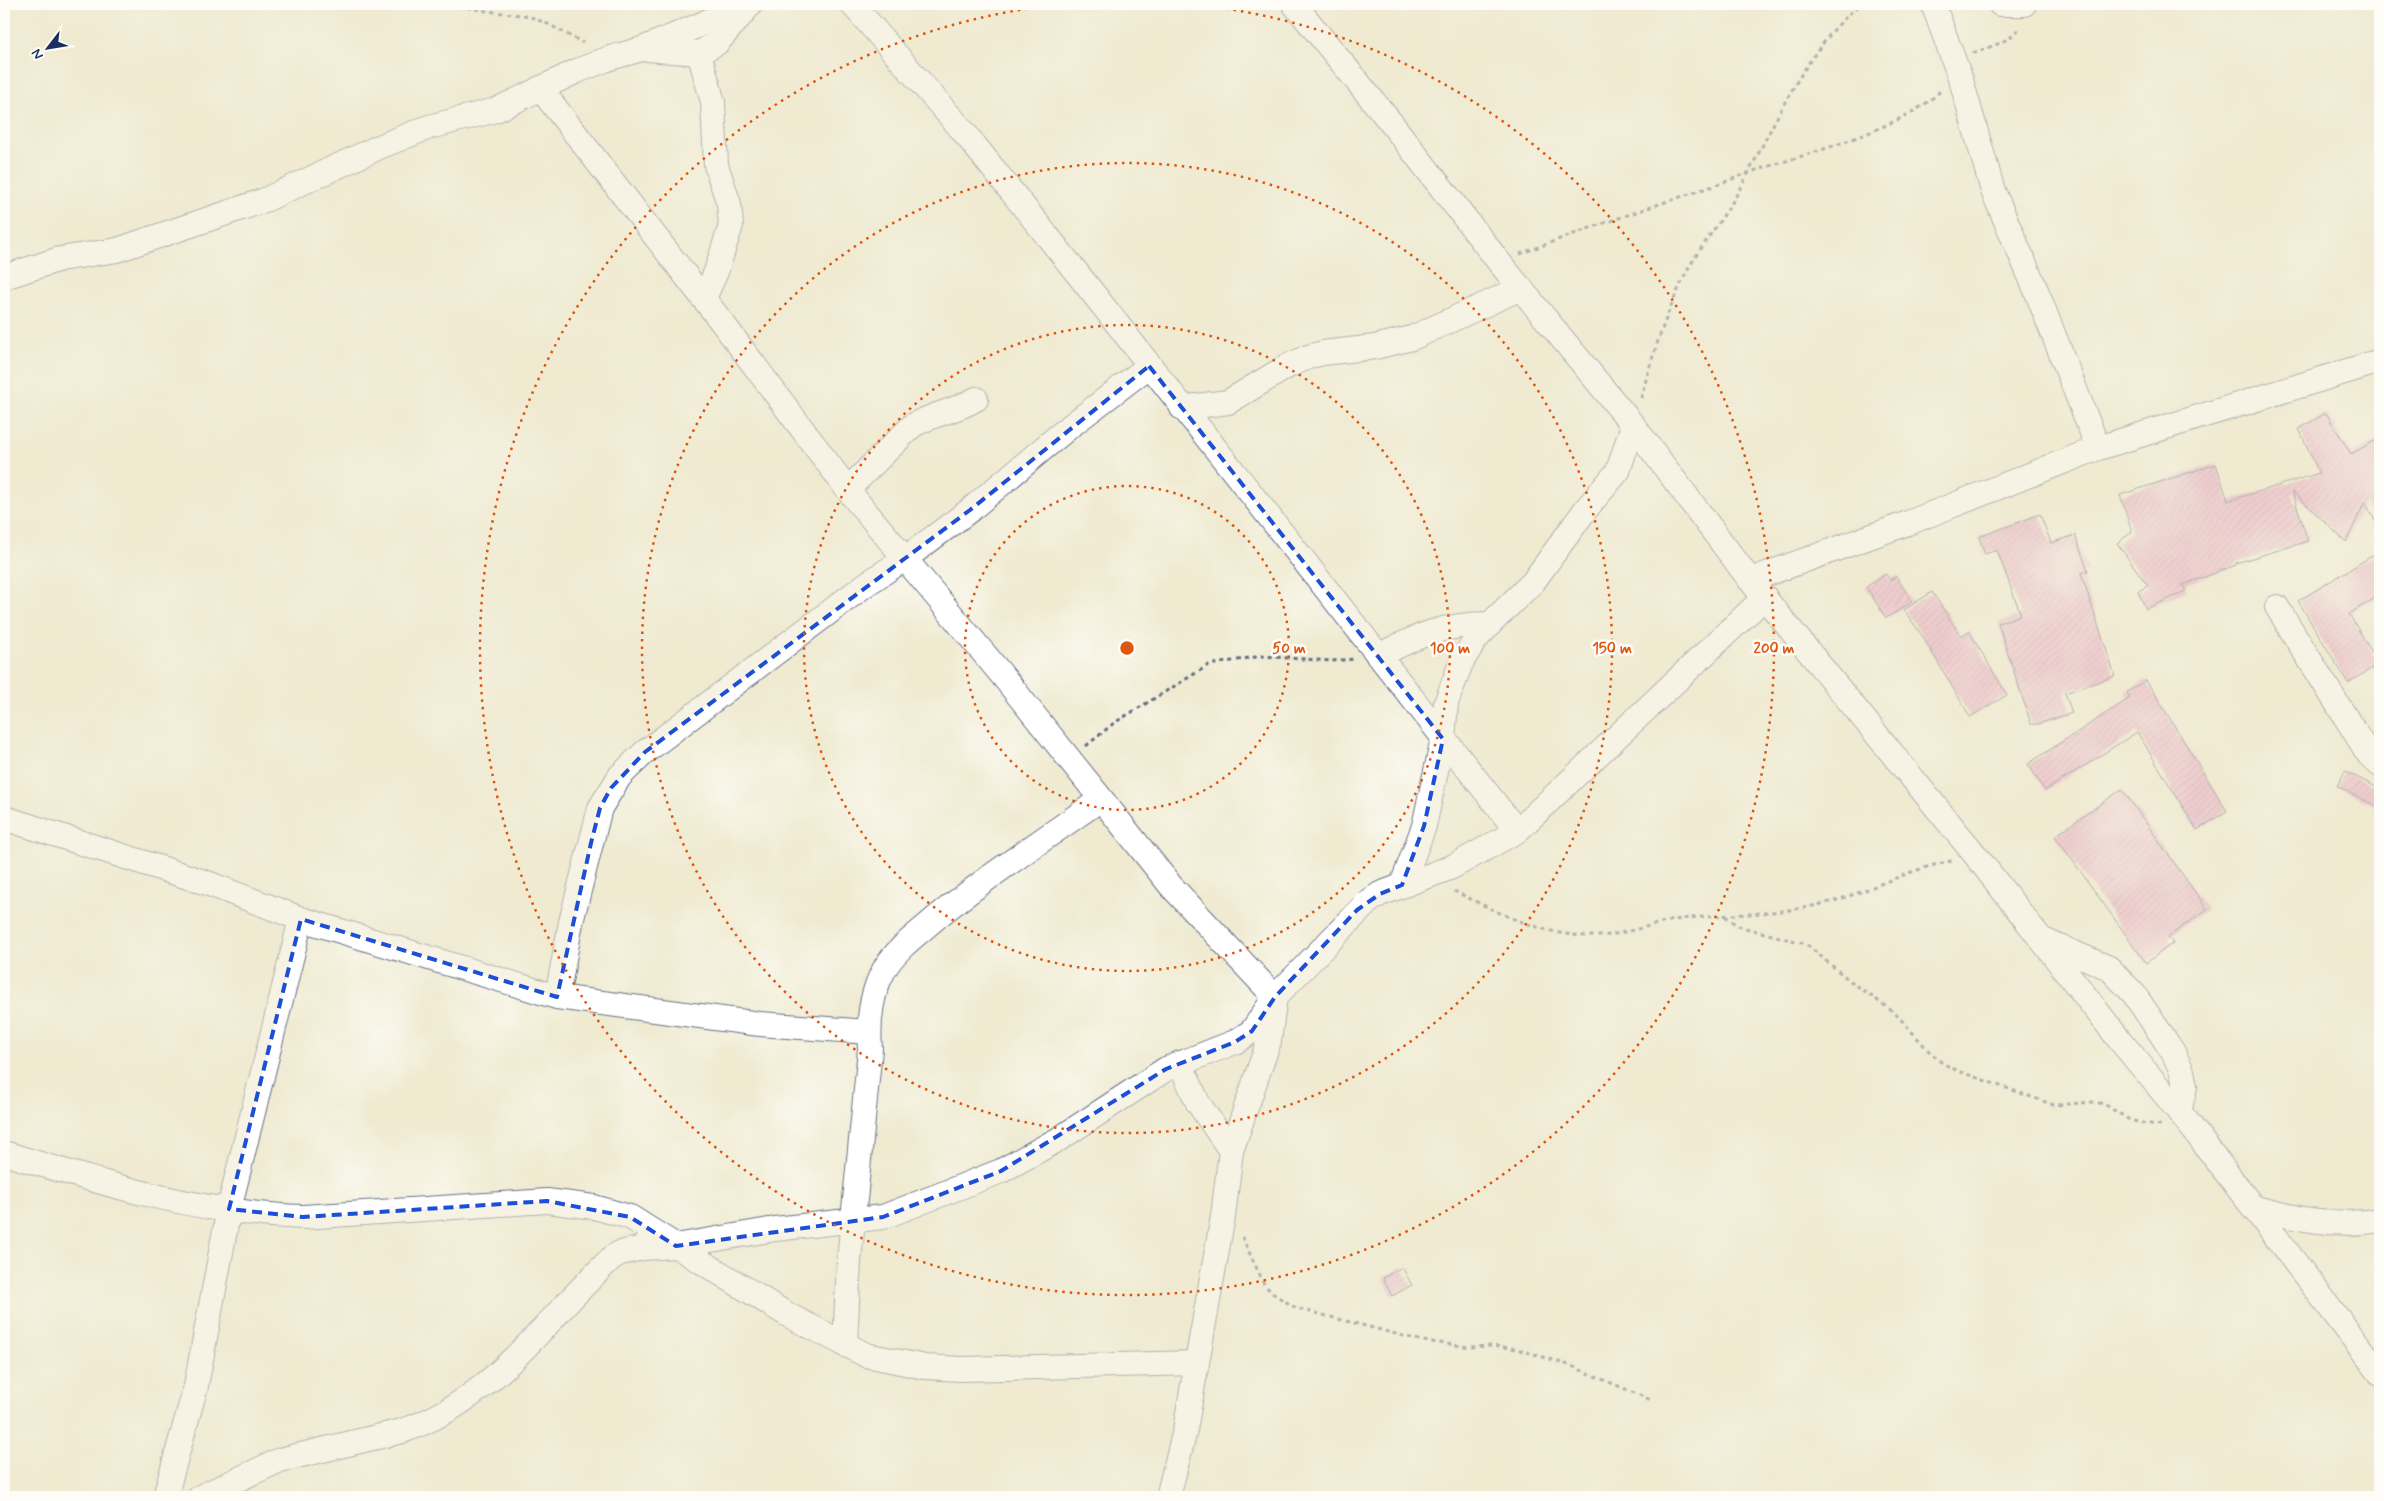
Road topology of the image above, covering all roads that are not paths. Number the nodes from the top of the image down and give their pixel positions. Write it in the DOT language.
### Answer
graph roads {
  1 [pos="744,4"];
  2 [pos="751,4"];
  3 [pos="852,4"];
  4 [pos="1294,4"];
  5 [pos="1933,4"];
  6 [pos="2000,4"];
  7 [pos="2024,12"];
  8 [pos="642,49"];
  9 [pos="699,53"];
  10 [pos="540,88"];
  11 [pos="4,277"];
  12 [pos="1521,288"];
  13 [pos="704,298"];
  14 [pos="2380,361"];
  15 [pos="1149,366"];
  16 [pos="976,399"];
  17 [pos="1182,408"];
  18 [pos="1633,425"];
  19 [pos="2098,448"];
  20 [pos="848,489"];
  21 [pos="906,558"];
  22 [pos="1758,589"];
  23 [pos="2277,607"];
  24 [pos="1490,624"];
  25 [pos="1378,656"];
  26 [pos="1443,739"];
  27 [pos="2380,765"];
  28 [pos="1101,799"];
  29 [pos="4,818"];
  30 [pos="1517,831"];
  31 [pos="1402,885"];
  32 [pos="301,919"];
  33 [pos="2042,938"];
  34 [pos="557,997"];
  35 [pos="1276,997"];
  36 [pos="869,1032"];
  37 [pos="1180,1063"];
  38 [pos="2183,1116"];
  39 [pos="1231,1151"];
  40 [pos="4,1153"];
  41 [pos="2252,1207"];
  42 [pos="230,1209"];
  43 [pos="853,1219"];
  44 [pos="2380,1220"];
  45 [pos="676,1246"];
  46 [pos="845,1345"];
  47 [pos="1196,1363"];
  48 [pos="2380,1373"];
  49 [pos="166,1497"];
  50 [pos="200,1497"];
  51 [pos="1168,1497"];
  1 -- 8 [label="street"];
  2 -- 9 [label="street"];
  3 -- 15 [label="street"];
  4 -- 12 [label="street"];
  5 -- 19 [label="street"];
  6 -- 7 [label="street"];
  8 -- 9 [label="street"];
  8 -- 10 [label="street"];
  9 -- 13 [label="street"];
  10 -- 11 [label="street"];
  10 -- 13 [label="street"];
  12 -- 17 [label="street"];
  12 -- 18 [label="street"];
  13 -- 20 [label="street"];
  14 -- 19 [label="street"];
  15 -- 17 [label="street"];
  15 -- 21 [label="street"];
  16 -- 20 [label="street"];
  17 -- 25 [label="street"];
  18 -- 22 [label="street"];
  18 -- 24 [label="street"];
  19 -- 22 [label="street"];
  20 -- 21 [label="street"];
  21 -- 28 [label="street"];
  21 -- 34 [label="street"];
  22 -- 30 [label="street"];
  22 -- 33 [label="street"];
  23 -- 27 [label="street"];
  24 -- 25 [label="street"];
  24 -- 26 [label="street"];
  25 -- 26 [label="street"];
  26 -- 30 [label="street"];
  26 -- 31 [label="street"];
  28 -- 35 [label="street"];
  28 -- 36 [label="street"];
  29 -- 32 [label="street"];
  30 -- 31 [label="street"];
  31 -- 35 [label="street"];
  32 -- 34 [label="street"];
  32 -- 42 [label="street"];
  33 -- 38 [label="street"];
  33 -- 38 [label="street"];
  34 -- 36 [label="street"];
  35 -- 37 [label="street"];
  35 -- 39 [label="street"];
  36 -- 43 [label="street"];
  37 -- 39 [label="street"];
  37 -- 43 [label="street"];
  38 -- 41 [label="street"];
  39 -- 47 [label="street"];
  40 -- 42 [label="street"];
  41 -- 44 [label="street"];
  41 -- 48 [label="street"];
  42 -- 45 [label="street"];
  42 -- 49 [label="street"];
  43 -- 45 [label="street"];
  43 -- 46 [label="street"];
  45 -- 46 [label="street"];
  45 -- 50 [label="street"];
  46 -- 47 [label="street"];
  47 -- 51 [label="street"];
}
